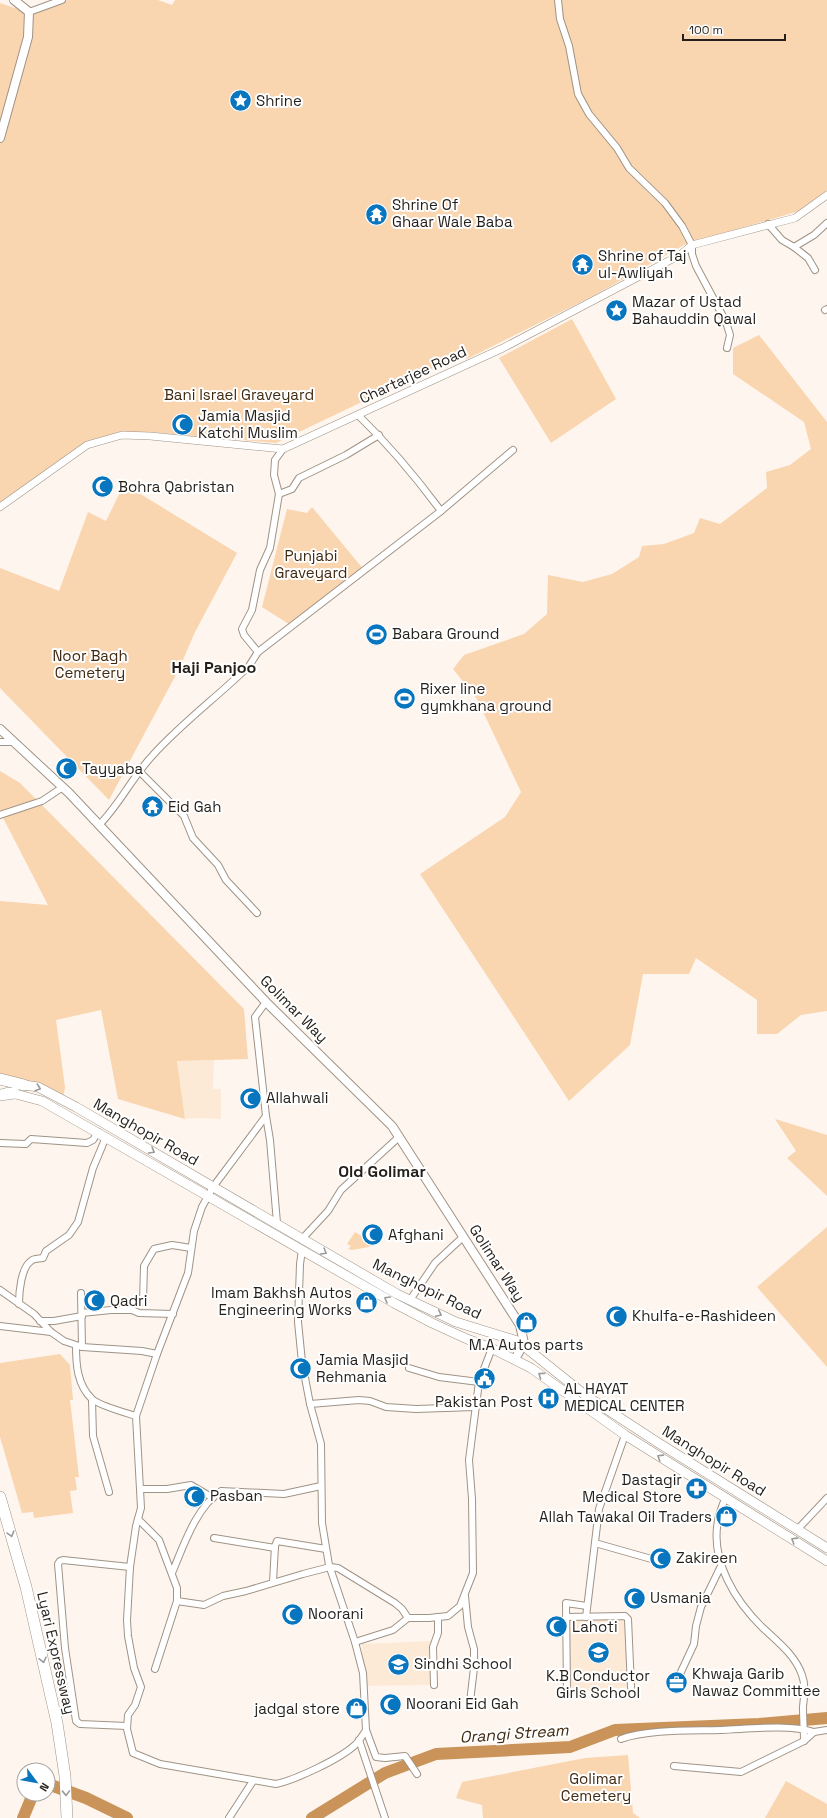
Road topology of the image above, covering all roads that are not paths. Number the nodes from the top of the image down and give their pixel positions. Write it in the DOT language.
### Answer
graph roads {
  1 [pos="14,0"];
  2 [pos="62,0"];
  3 [pos="558,0"];
  4 [pos="29,12"];
  5 [pos="0,138"];
  6 [pos="827,195"];
  7 [pos="827,223"];
  8 [pos="768,224"];
  9 [pos="692,245"];
  10 [pos="794,247"];
  11 [pos="815,270"];
  12 [pos="727,348"];
  13 [pos="358,415"];
  14 [pos="379,435"];
  15 [pos="283,449"];
  16 [pos="513,450"];
  17 [pos="279,494"];
  18 [pos="0,507"];
  19 [pos="441,511"];
  20 [pos="258,652"];
  21 [pos="0,729"];
  22 [pos="0,742"];
  23 [pos="12,742"];
  24 [pos="140,772"];
  25 [pos="63,787"];
  26 [pos="0,815"];
  27 [pos="99,825"];
  28 [pos="257,913"];
  29 [pos="266,1002"];
  30 [pos="0,1079"];
  31 [pos="0,1083"];
  32 [pos="24,1085"];
  33 [pos="0,1091"];
  34 [pos="14,1093"];
  35 [pos="0,1095"];
  36 [pos="266,1116"];
  37 [pos="98,1132"];
  38 [pos="106,1137"];
  39 [pos="399,1137"];
  40 [pos="0,1143"];
  41 [pos="213,1187"];
  42 [pos="208,1196"];
  43 [pos="277,1224"];
  44 [pos="463,1237"];
  45 [pos="302,1239"];
  46 [pos="191,1248"];
  47 [pos="302,1250"];
  48 [pos="0,1290"];
  49 [pos="81,1293"];
  50 [pos="410,1300"];
  51 [pos="143,1302"];
  52 [pos="19,1304"];
  53 [pos="173,1314"];
  54 [pos="82,1315"];
  55 [pos="40,1321"];
  56 [pos="0,1326"];
  57 [pos="51,1332"];
  58 [pos="524,1343"];
  59 [pos="79,1347"];
  60 [pos="492,1348"];
  61 [pos="157,1354"];
  62 [pos="515,1359"];
  63 [pos="409,1368"];
  64 [pos="479,1382"];
  65 [pos="92,1400"];
  66 [pos="310,1404"];
  67 [pos="475,1407"];
  68 [pos="136,1416"];
  69 [pos="625,1435"];
  70 [pos="321,1486"];
  71 [pos="141,1489"];
  72 [pos="109,1492"];
  73 [pos="0,1497"];
  74 [pos="213,1498"];
  75 [pos="725,1498"];
  76 [pos="827,1498"];
  77 [pos="138,1519"];
  78 [pos="797,1530"];
  79 [pos="214,1538"];
  80 [pos="595,1543"];
  81 [pos="275,1548"];
  82 [pos="827,1548"];
  83 [pos="326,1549"];
  84 [pos="655,1560"];
  85 [pos="827,1561"];
  86 [pos="130,1566"];
  87 [pos="721,1566"];
  88 [pos="330,1567"];
  89 [pos="172,1573"];
  90 [pos="273,1582"];
  91 [pos="465,1595"];
  92 [pos="177,1601"];
  93 [pos="587,1606"];
  94 [pos="438,1617"];
  95 [pos="566,1617"];
  96 [pos="586,1617"];
  97 [pos="408,1618"];
  98 [pos="355,1642"];
  99 [pos="155,1669"];
  100 [pos="680,1674"];
  101 [pos="434,1684"];
  102 [pos="630,1688"];
  103 [pos="567,1692"];
  104 [pos="470,1702"];
  105 [pos="127,1726"];
  106 [pos="366,1730"];
  107 [pos="804,1730"];
  108 [pos="827,1730"];
  109 [pos="814,1732"];
  110 [pos="621,1739"];
  111 [pos="359,1740"];
  112 [pos="804,1741"];
  113 [pos="674,1766"];
  114 [pos="417,1774"];
  115 [pos="253,1781"];
  116 [pos="67,1814"];
  117 [pos="229,1818"];
  118 [pos="385,1818"];
  1 -- 4 [label="main road"];
  2 -- 4 [label="street"];
  3 -- 9 [label="street"];
  4 -- 5 [label="main road"];
  6 -- 8 [label="street, Chartarjee Road"];
  7 -- 10 [label="street"];
  8 -- 9 [label="street, Chartarjee Road"];
  8 -- 10 [label="street"];
  9 -- 12 [label="street"];
  9 -- 13 [label="street, Chartarjee Road"];
  10 -- 11 [label="street"];
  13 -- 14 [label="street"];
  13 -- 15 [label="street, Chartarjee Road"];
  14 -- 17 [label="street"];
  14 -- 19 [label="street"];
  15 -- 17 [label="street"];
  15 -- 18 [label="street, Chartarjee Road"];
  16 -- 19 [label="street"];
  17 -- 20 [label="street"];
  19 -- 20 [label="street"];
  20 -- 24 [label="street"];
  21 -- 23 [label="main road, Golimar Way"];
  22 -- 23 [label="street"];
  23 -- 25 [label="main road, Golimar Way"];
  24 -- 27 [label="street"];
  24 -- 28 [label="street"];
  25 -- 26 [label="street"];
  25 -- 27 [label="main road, Golimar Way"];
  27 -- 29 [label="main road, Golimar Way"];
  29 -- 36 [label="street"];
  29 -- 39 [label="main road, Golimar Way"];
  30 -- 32 [label="highway"];
  31 -- 32 [label="main road, Manghopir Road"];
  32 -- 41 [label="main road, Manghopir Road, one-way"];
  33 -- 34 [label="main road, Manghopir Road"];
  34 -- 35 [label="highway"];
  34 -- 37 [label="main road, Manghopir Road"];
  36 -- 41 [label="street"];
  36 -- 43 [label="street"];
  37 -- 38 [label="main road, Manghopir Road"];
  37 -- 40 [label="street"];
  38 -- 42 [label="main road, Manghopir Road"];
  38 -- 52 [label="street"];
  39 -- 44 [label="main road, Golimar Way"];
  39 -- 45 [label="street"];
  41 -- 42 [label="street"];
  41 -- 43 [label="main road, Manghopir Road"];
  42 -- 46 [label="street"];
  42 -- 47 [label="main road, Manghopir Road"];
  43 -- 45 [label="main road, Manghopir Road"];
  44 -- 50 [label="street"];
  44 -- 58 [label="main road, Golimar Way"];
  45 -- 50 [label="main road, Manghopir Road, one-way"];
  46 -- 51 [label="street"];
  46 -- 53 [label="street"];
  60 -- 47 [label="main road, Manghopir Road, one-way"];
  47 -- 66 [label="street"];
  48 -- 52 [label="street"];
  49 -- 54 [label="street"];
  50 -- 58 [label="main road, Manghopir Road, one-way"];
  52 -- 55 [label="street"];
  53 -- 54 [label="street"];
  53 -- 61 [label="street"];
  54 -- 55 [label="street"];
  54 -- 59 [label="street"];
  55 -- 57 [label="street"];
  56 -- 57 [label="street"];
  57 -- 59 [label="street"];
  58 -- 62 [label="main road"];
  58 -- 78 [label="main road, Manghopir Road"];
  59 -- 61 [label="street"];
  59 -- 65 [label="street"];
  60 -- 62 [label="main road, Manghopir Road"];
  60 -- 64 [label="street"];
  61 -- 68 [label="street"];
  69 -- 62 [label="main road, Manghopir Road, one-way"];
  63 -- 64 [label="street"];
  64 -- 67 [label="street"];
  65 -- 68 [label="street"];
  65 -- 72 [label="street"];
  66 -- 67 [label="street"];
  66 -- 70 [label="street"];
  67 -- 91 [label="street"];
  68 -- 71 [label="street"];
  75 -- 69 [label="main road, Manghopir Road, one-way"];
  69 -- 80 [label="street"];
  70 -- 74 [label="street"];
  70 -- 83 [label="street"];
  71 -- 74 [label="street"];
  71 -- 77 [label="street"];
  73 -- 116 [label="highway, Lyari Expressway, one-way"];
  74 -- 89 [label="street"];
  85 -- 75 [label="main road, Manghopir Road, one-way"];
  75 -- 87 [label="street"];
  76 -- 78 [label="street"];
  77 -- 86 [label="street"];
  77 -- 89 [label="street"];
  78 -- 82 [label="main road, Manghopir Road"];
  79 -- 81 [label="street"];
  80 -- 84 [label="street"];
  80 -- 93 [label="street"];
  81 -- 83 [label="street"];
  81 -- 90 [label="street"];
  83 -- 88 [label="street"];
  86 -- 105 [label="street"];
  86 -- 105 [label="street"];
  87 -- 100 [label="street"];
  87 -- 107 [label="street"];
  88 -- 90 [label="street"];
  88 -- 97 [label="street"];
  88 -- 98 [label="street"];
  89 -- 92 [label="street"];
  90 -- 92 [label="street"];
  91 -- 94 [label="street"];
  91 -- 104 [label="street"];
  92 -- 99 [label="street"];
  93 -- 95 [label="street"];
  93 -- 96 [label="street"];
  94 -- 97 [label="street"];
  94 -- 101 [label="street"];
  95 -- 96 [label="street"];
  95 -- 103 [label="street"];
  96 -- 102 [label="street"];
  97 -- 98 [label="street"];
  98 -- 106 [label="street"];
  105 -- 115 [label="street"];
  106 -- 111 [label="street"];
  106 -- 114 [label="street"];
  107 -- 109 [label="street"];
  107 -- 110 [label="street"];
  107 -- 112 [label="street"];
  108 -- 109 [label="street"];
  109 -- 112 [label="street"];
  111 -- 115 [label="street"];
  111 -- 118 [label="street"];
  112 -- 113 [label="street"];
  115 -- 117 [label="street"];
}
